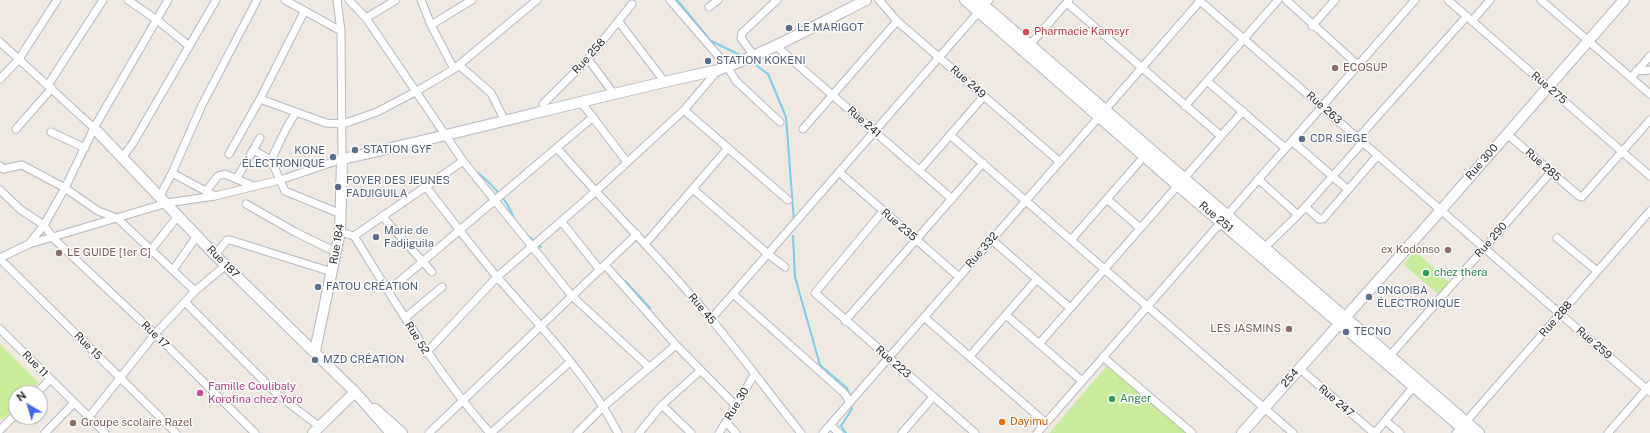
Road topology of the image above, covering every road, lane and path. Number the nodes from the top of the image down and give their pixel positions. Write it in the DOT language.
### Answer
graph roads {
  1 [pos="57,0"];
  2 [pos="103,0"];
  3 [pos="128,0"];
  4 [pos="168,0"];
  5 [pos="216,0"];
  6 [pos="257,0"];
  7 [pos="285,0"];
  8 [pos="337,0"];
  9 [pos="349,0"];
  10 [pos="396,0"];
  11 [pos="421,0"];
  12 [pos="472,0"];
  13 [pos="537,0"];
  14 [pos="670,0"];
  15 [pos="718,0"];
  16 [pos="777,0"];
  17 [pos="866,0"];
  18 [pos="879,0"];
  19 [pos="965,0"];
  20 [pos="1200,0"];
  21 [pos="1278,0"];
  22 [pos="1286,0"];
  23 [pos="1335,0"];
  24 [pos="1415,0"];
  25 [pos="1448,0"];
  26 [pos="1490,0"];
  27 [pos="1624,0"];
  28 [pos="1068,1"];
  29 [pos="1544,1"];
  30 [pos="632,4"];
  31 [pos="983,4"];
  32 [pos="709,7"];
  33 [pos="304,12"];
  34 [pos="366,18"];
  35 [pos="1469,19"];
  36 [pos="157,20"];
  37 [pos="897,21"];
  38 [pos="619,22"];
  39 [pos="431,26"];
  40 [pos="1312,26"];
  41 [pos="341,31"];
  42 [pos="1244,39"];
  43 [pos="1588,41"];
  44 [pos="0,42"];
  45 [pos="189,46"];
  46 [pos="776,46"];
  47 [pos="1027,48"];
  48 [pos="754,56"];
  49 [pos="1650,56"];
  50 [pos="939,58"];
  51 [pos="19,59"];
  52 [pos="588,59"];
  53 [pos="1358,66"];
  54 [pos="456,67"];
  55 [pos="723,68"];
  56 [pos="1142,68"];
  57 [pos="1650,70"];
  58 [pos="1636,71"];
  59 [pos="1631,78"];
  60 [pos="0,79"];
  61 [pos="1207,81"];
  62 [pos="664,82"];
  63 [pos="50,86"];
  64 [pos="1548,87"];
  65 [pos="417,91"];
  66 [pos="614,94"];
  67 [pos="1650,94"];
  68 [pos="832,95"];
  69 [pos="984,96"];
  70 [pos="260,99"];
  71 [pos="581,102"];
  72 [pos="1185,106"];
  73 [pos="1322,106"];
  74 [pos="544,107"];
  75 [pos="684,110"];
  76 [pos="1242,111"];
  77 [pos="296,112"];
  78 [pos="1103,113"];
  79 [pos="593,117"];
  80 [pos="1650,120"];
  81 [pos="505,121"];
  82 [pos="780,122"];
  83 [pos="343,124"];
  84 [pos="94,128"];
  85 [pos="803,128"];
  86 [pos="16,129"];
  87 [pos="51,132"];
  88 [pos="875,132"];
  89 [pos="1507,134"];
  90 [pos="950,135"];
  91 [pos="448,136"];
  92 [pos="1221,136"];
  93 [pos="260,138"];
  94 [pos="1360,140"];
  95 [pos="1292,141"];
  96 [pos="84,148"];
  97 [pos="557,148"];
  98 [pos="728,148"];
  99 [pos="1285,148"];
  100 [pos="253,150"];
  101 [pos="1148,152"];
  102 [pos="1622,152"];
  103 [pos="229,154"];
  104 [pos="1378,155"];
  105 [pos="122,158"];
  106 [pos="342,159"];
  107 [pos="271,160"];
  108 [pos="463,161"];
  109 [pos="627,162"];
  110 [pos="1060,162"];
  111 [pos="983,163"];
  112 [pos="0,166"];
  113 [pos="919,171"];
  114 [pos="839,172"];
  115 [pos="1551,172"];
  116 [pos="172,173"];
  117 [pos="1650,176"];
  118 [pos="1184,177"];
  119 [pos="1332,177"];
  120 [pos="238,178"];
  121 [pos="1258,179"];
  122 [pos="280,180"];
  123 [pos="1177,184"];
  124 [pos="253,186"];
  125 [pos="426,187"];
  126 [pos="66,188"];
  127 [pos="693,189"];
  128 [pos="1347,189"];
  129 [pos="0,190"];
  130 [pos="206,191"];
  131 [pos="594,192"];
  132 [pos="215,196"];
  133 [pos="163,199"];
  134 [pos="952,199"];
  135 [pos="1107,199"];
  136 [pos="496,200"];
  137 [pos="788,200"];
  138 [pos="1026,201"];
  139 [pos="246,204"];
  140 [pos="1306,207"];
  141 [pos="1440,210"];
  142 [pos="884,211"];
  143 [pos="1650,211"];
  144 [pos="341,214"];
  145 [pos="1298,215"];
  146 [pos="178,216"];
  147 [pos="382,216"];
  148 [pos="117,218"];
  149 [pos="1224,218"];
  150 [pos="561,221"];
  151 [pos="44,225"];
  152 [pos="1140,228"];
  153 [pos="460,230"];
  154 [pos="340,232"];
  155 [pos="637,234"];
  156 [pos="197,236"];
  157 [pos="354,236"];
  158 [pos="53,238"];
  159 [pos="1557,238"];
  160 [pos="916,240"];
  161 [pos="992,240"];
  162 [pos="1071,240"];
  163 [pos="29,244"];
  164 [pos="645,244"];
  165 [pos="532,246"];
  166 [pos="1484,248"];
  167 [pos="151,250"];
  168 [pos="1262,250"];
  169 [pos="336,252"];
  170 [pos="768,254"];
  171 [pos="215,255"];
  172 [pos="0,259"];
  173 [pos="423,262"];
  174 [pos="226,265"];
  175 [pos="785,267"];
  176 [pos="602,268"];
  177 [pos="1105,269"];
  178 [pos="172,270"];
  179 [pos="332,272"];
  180 [pos="432,272"];
  181 [pos="1598,272"];
  182 [pos="497,277"];
  183 [pos="959,277"];
  184 [pos="1037,279"];
  185 [pos="442,287"];
  186 [pos="195,291"];
  187 [pos="388,291"];
  188 [pos="733,294"];
  189 [pos="572,296"];
  190 [pos="185,302"];
  191 [pos="1147,306"];
  192 [pos="1070,308"];
  193 [pos="1560,314"];
  194 [pos="1006,315"];
  195 [pos="924,317"];
  196 [pos="405,318"];
  197 [pos="711,319"];
  198 [pos="1343,320"];
  199 [pos="845,321"];
  200 [pos="542,325"];
  201 [pos="0,329"];
  202 [pos="155,334"];
  203 [pos="1039,344"];
  204 [pos="676,345"];
  205 [pos="314,351"];
  206 [pos="426,353"];
  207 [pos="970,356"];
  208 [pos="1103,357"];
  209 [pos="888,358"];
  210 [pos="1387,359"];
  211 [pos="570,362"];
  212 [pos="649,367"];
  213 [pos="1299,368"];
  214 [pos="700,370"];
  215 [pos="754,376"];
  216 [pos="120,378"];
  217 [pos="50,379"];
  218 [pos="1082,381"];
  219 [pos="1417,384"];
  220 [pos="44,385"];
  221 [pos="1649,388"];
  222 [pos="355,392"];
  223 [pos="933,397"];
  224 [pos="462,401"];
  225 [pos="849,401"];
  226 [pos="74,403"];
  227 [pos="662,405"];
  228 [pos="604,406"];
  229 [pos="736,406"];
  230 [pos="1264,407"];
  231 [pos="89,417"];
  232 [pos="1386,420"];
  233 [pos="8,422"];
  234 [pos="726,422"];
  235 [pos="1046,422"];
  236 [pos="830,425"];
  237 [pos="1463,428"];
  238 [pos="0,430"];
  239 [pos="316,430"];
  240 [pos="45,433"];
  241 [pos="104,433"];
  242 [pos="176,433"];
  243 [pos="255,433"];
  244 [pos="391,433"];
  245 [pos="402,433"];
  246 [pos="429,433"];
  247 [pos="491,433"];
  248 [pos="577,433"];
  249 [pos="618,433"];
  250 [pos="638,433"];
  251 [pos="691,433"];
  252 [pos="719,433"];
  253 [pos="736,433"];
  254 [pos="801,433"];
  255 [pos="823,433"];
  256 [pos="839,433"];
  257 [pos="902,433"];
  258 [pos="974,433"];
  259 [pos="1036,433"];
  260 [pos="1192,433"];
  261 [pos="1242,433"];
  262 [pos="1293,433"];
  263 [pos="1374,433"];
  264 [pos="1400,433"];
  265 [pos="1479,433"];
  266 [pos="1608,433"];
  1 -- 51 [label="street"];
  2 -- 63 [label="street"];
  3 -- 36 [label="street"];
  4 -- 36 [label="street"];
  5 -- 45 [label="street"];
  6 -- 116 [label="street"];
  7 -- 33 [label="street"];
  8 -- 41 [label="street"];
  9 -- 34 [label="street"];
  10 -- 34 [label="street"];
  11 -- 39 [label="street"];
  12 -- 39 [label="street"];
  13 -- 54 [label="street"];
  14 -- 55 [label="street"];
  15 -- 32 [label="street"];
  16 -- 48 [label="street"];
  17 -- 46 [label="street"];
  18 -- 37 [label="street, Rue 249"];
  19 -- 31 [label="street, Rue 251"];
  20 -- 42 [label="street, Rue 263"];
  20 -- 56 [label="street, Rue 332"];
  21 -- 42 [label="street"];
  22 -- 40 [label="street"];
  23 -- 40 [label="street"];
  24 -- 53 [label="street"];
  25 -- 35 [label="street, Rue 275"];
  26 -- 35 [label="street"];
  27 -- 43 [label="street, Rue 300"];
  28 -- 47 [label="street"];
  28 -- 56 [label="street"];
  29 -- 43 [label="street"];
  30 -- 38 [label="street, Rue 258"];
  31 -- 47 [label="street, Rue 251"];
  31 -- 50 [label="street"];
  33 -- 41 [label="street"];
  33 -- 70 [label="street"];
  34 -- 65 [label="street"];
  35 -- 64 [label="street, Rue 275"];
  35 -- 94 [label="street"];
  36 -- 45 [label="street"];
  36 -- 84 [label="street"];
  37 -- 50 [label="street, Rue 249"];
  37 -- 68 [label="street"];
  38 -- 52 [label="street, Rue 258"];
  38 -- 62 [label="street"];
  39 -- 54 [label="street"];
  40 -- 53 [label="street"];
  41 -- 83 [label="street"];
  42 -- 61 [label="street"];
  42 -- 73 [label="street, Rue 263"];
  43 -- 59 [label="street"];
  43 -- 64 [label="street, Rue 300"];
  44 -- 51 [label="street"];
  45 -- 105 [label="street"];
  46 -- 48 [label="street"];
  46 -- 68 [label="street, Rue 241"];
  47 -- 78 [label="street, Rue 251"];
  48 -- 55 [label="street"];
  49 -- 58 [label="street"];
  50 -- 69 [label="street, Rue 249"];
  50 -- 88 [label="street"];
  51 -- 60 [label="street"];
  51 -- 63 [label="street"];
  52 -- 66 [label="street"];
  52 -- 74 [label="street, Rue 258"];
  53 -- 73 [label="street"];
  54 -- 65 [label="street"];
  54 -- 81 [label="street"];
  55 -- 62 [label="street"];
  55 -- 75 [label="street"];
  55 -- 82 [label="street"];
  56 -- 72 [label="street"];
  56 -- 78 [label="street, Rue 332"];
  57 -- 58 [label="street"];
  58 -- 59 [label="street"];
  59 -- 67 [label="street"];
  61 -- 72 [label="street"];
  61 -- 76 [label="street"];
  62 -- 66 [label="street"];
  63 -- 84 [label="street"];
  63 -- 86 [label="street"];
  64 -- 89 [label="street, Rue 300"];
  64 -- 102 [label="street, Rue 275"];
  65 -- 83 [label="street"];
  65 -- 91 [label="street"];
  66 -- 71 [label="street"];
  68 -- 85 [label="street"];
  68 -- 88 [label="street, Rue 241"];
  69 -- 90 [label="street"];
  69 -- 110 [label="street, Rue 249"];
  70 -- 77 [label="street"];
  70 -- 103 [label="street"];
  71 -- 74 [label="street"];
  71 -- 79 [label="street"];
  72 -- 92 [label="street"];
  73 -- 94 [label="street, Rue 263"];
  73 -- 95 [label="street"];
  74 -- 81 [label="street"];
  75 -- 98 [label="street"];
  75 -- 109 [label="street"];
  76 -- 92 [label="street"];
  76 -- 99 [label="street"];
  77 -- 83 [label="street"];
  77 -- 107 [label="street"];
  78 -- 101 [label="street, Rue 251"];
  78 -- 110 [label="street, Rue 332"];
  79 -- 97 [label="street"];
  79 -- 109 [label="street"];
  80 -- 102 [label="street"];
  81 -- 91 [label="street"];
  83 -- 106 [label="street"];
  84 -- 96 [label="street"];
  84 -- 105 [label="street, Rue 187"];
  87 -- 96 [label="street"];
  88 -- 113 [label="street, Rue 241"];
  88 -- 114 [label="street"];
  89 -- 115 [label="street, Rue 285"];
  89 -- 141 [label="street, Rue 300"];
  90 -- 111 [label="street"];
  90 -- 113 [label="street"];
  91 -- 106 [label="street"];
  91 -- 108 [label="street"];
  92 -- 118 [label="street"];
  93 -- 100 [label="street"];
  94 -- 104 [label="street, Rue 263"];
  94 -- 119 [label="street"];
  95 -- 99 [label="street"];
  95 -- 119 [label="street"];
  96 -- 126 [label="street"];
  97 -- 131 [label="street, Rue 45"];
  97 -- 136 [label="street"];
  98 -- 127 [label="street"];
  98 -- 137 [label="street"];
  99 -- 121 [label="street"];
  100 -- 107 [label="street"];
  100 -- 120 [label="street"];
  101 -- 118 [label="street, Rue 251"];
  101 -- 123 [label="street, Rue 251"];
  101 -- 135 [label="street"];
  102 -- 115 [label="street, Rue 285"];
  102 -- 117 [label="street, Rue 275"];
  104 -- 128 [label="street"];
  104 -- 141 [label="street, Rue 263"];
  105 -- 133 [label="street, Rue 187"];
  106 -- 122 [label="street"];
  106 -- 144 [label="street, Rue 184"];
  107 -- 122 [label="street"];
  108 -- 125 [label="street"];
  108 -- 136 [label="street"];
  109 -- 131 [label="street"];
  110 -- 138 [label="street, Rue 332"];
  111 -- 134 [label="street"];
  111 -- 138 [label="street"];
  112 -- 126 [label="street"];
  113 -- 134 [label="street, Rue 241"];
  114 -- 142 [label="street, Rue 235"];
  114 -- 170 [label="street"];
  115 -- 166 [label="street, Rue 290"];
  116 -- 130 [label="street"];
  116 -- 133 [label="street"];
  118 -- 123 [label="street"];
  118 -- 149 [label="street, Rue 251"];
  119 -- 128 [label="street"];
  119 -- 140 [label="street"];
  120 -- 124 [label="street"];
  120 -- 130 [label="street"];
  121 -- 145 [label="street"];
  121 -- 149 [label="street"];
  122 -- 124 [label="street"];
  122 -- 144 [label="street"];
  123 -- 149 [label="street, Rue 251"];
  123 -- 152 [label="street"];
  124 -- 132 [label="street"];
  125 -- 147 [label="street"];
  125 -- 153 [label="street"];
  126 -- 148 [label="street"];
  126 -- 151 [label="street"];
  127 -- 164 [label="street"];
  127 -- 170 [label="street"];
  128 -- 140 [label="street"];
  129 -- 151 [label="street"];
  130 -- 132 [label="street"];
  131 -- 150 [label="street"];
  131 -- 155 [label="street, Rue 45"];
  132 -- 133 [label="street"];
  133 -- 146 [label="street, Rue 187"];
  133 -- 148 [label="street"];
  134 -- 160 [label="street"];
  135 -- 152 [label="street"];
  135 -- 162 [label="street"];
  136 -- 153 [label="street"];
  136 -- 165 [label="street"];
  138 -- 161 [label="street, Rue 332"];
  138 -- 162 [label="street"];
  139 -- 169 [label="street"];
  140 -- 145 [label="street"];
  141 -- 166 [label="street, Rue 263"];
  141 -- 198 [label="street, Rue 300"];
  142 -- 160 [label="street, Rue 235"];
  142 -- 199 [label="street, Rue 223"];
  143 -- 181 [label="street, Rue 288"];
  144 -- 154 [label="street, Rue 184"];
  145 -- 168 [label="street"];
  146 -- 156 [label="street, Rue 187"];
  146 -- 167 [label="street"];
  147 -- 157 [label="street"];
  147 -- 173 [label="street"];
  148 -- 158 [label="street"];
  148 -- 167 [label="street"];
  149 -- 168 [label="street, Rue 251"];
  149 -- 191 [label="street"];
  150 -- 165 [label="street"];
  150 -- 176 [label="street"];
  151 -- 158 [label="street, Rue 17"];
  151 -- 163 [label="street"];
  152 -- 177 [label="street"];
  153 -- 173 [label="street"];
  153 -- 182 [label="street"];
  154 -- 157 [label="street"];
  154 -- 169 [label="street, Rue 184"];
  155 -- 164 [label="street, Rue 45"];
  155 -- 176 [label="street"];
  156 -- 171 [label="street, Rue 187"];
  156 -- 178 [label="street"];
  157 -- 187 [label="street, Rue 52"];
  158 -- 163 [label="street"];
  158 -- 202 [label="street, Rue 17"];
  159 -- 181 [label="street"];
  160 -- 183 [label="street, Rue 235"];
  160 -- 199 [label="street"];
  161 -- 183 [label="street, Rue 332"];
  161 -- 184 [label="street"];
  162 -- 177 [label="street"];
  163 -- 172 [label="street"];
  164 -- 197 [label="street, Rue 45"];
  165 -- 182 [label="street"];
  165 -- 189 [label="street"];
  166 -- 193 [label="street, Rue 259"];
  166 -- 210 [label="street, Rue 290"];
  167 -- 178 [label="street"];
  168 -- 198 [label="street, Rue 251"];
  169 -- 179 [label="street, Rue 184"];
  170 -- 175 [label="street"];
  170 -- 188 [label="street"];
  171 -- 174 [label="street, Rue 187"];
  171 -- 179 [label="street"];
  172 -- 216 [label="street, Rue 15"];
  173 -- 180 [label="street"];
  173 -- 187 [label="street"];
  174 -- 186 [label="street"];
  174 -- 205 [label="street, Rue 187"];
  176 -- 189 [label="street"];
  176 -- 204 [label="street"];
  177 -- 191 [label="street"];
  177 -- 192 [label="street"];
  178 -- 186 [label="street"];
  179 -- 205 [label="street, Rue 184"];
  181 -- 193 [label="street, Rue 288"];
  182 -- 200 [label="street"];
  182 -- 206 [label="street"];
  183 -- 195 [label="street, Rue 332"];
  184 -- 192 [label="street"];
  184 -- 194 [label="street"];
  185 -- 196 [label="street"];
  186 -- 190 [label="street"];
  187 -- 196 [label="street, Rue 52"];
  188 -- 197 [label="street"];
  188 -- 225 [label="street"];
  189 -- 200 [label="street"];
  189 -- 212 [label="street"];
  190 -- 202 [label="street"];
  190 -- 239 [label="street"];
  191 -- 208 [label="street"];
  191 -- 230 [label="street"];
  192 -- 203 [label="street"];
  193 -- 221 [label="street, Rue 259"];
  193 -- 237 [label="street, Rue 288"];
  194 -- 203 [label="street"];
  194 -- 207 [label="street"];
  195 -- 207 [label="street"];
  195 -- 209 [label="street, Rue 332"];
  196 -- 206 [label="street, Rue 52"];
  197 -- 215 [label="street, Rue 45"];
  198 -- 210 [label="street, Rue 251"];
  198 -- 213 [label="street, 254"];
  199 -- 209 [label="street, Rue 223"];
  200 -- 211 [label="street"];
  200 -- 224 [label="street"];
  201 -- 217 [label="street, Rue 11"];
  202 -- 216 [label="street"];
  202 -- 243 [label="street, Rue 17"];
  203 -- 218 [label="street"];
  204 -- 212 [label="street"];
  204 -- 214 [label="street"];
  205 -- 222 [label="street, Rue 187"];
  206 -- 224 [label="street, Rue 52"];
  207 -- 235 [label="street"];
  208 -- 218 [label="street"];
  208 -- 260 [label="street"];
  209 -- 223 [label="street, Rue 223"];
  209 -- 225 [label="street, Rue 332"];
  210 -- 219 [label="street, Rue 251"];
  211 -- 228 [label="street"];
  211 -- 247 [label="street"];
  212 -- 228 [label="street"];
  213 -- 230 [label="street, 254"];
  213 -- 263 [label="street, Rue 247"];
  214 -- 227 [label="street"];
  214 -- 229 [label="street"];
  215 -- 229 [label="street, Rue 30"];
  215 -- 254 [label="street, Rue 45"];
  216 -- 231 [label="street"];
  216 -- 242 [label="street, Rue 15"];
  217 -- 220 [label="street"];
  217 -- 226 [label="street, Rue 11"];
  218 -- 235 [label="street"];
  219 -- 232 [label="street"];
  219 -- 237 [label="street, Rue 251"];
  221 -- 266 [label="street"];
  222 -- 239 [label="street"];
  222 -- 244 [label="street, Rue 187"];
  222 -- 245 [label="street, Rue 187"];
  223 -- 257 [label="street"];
  223 -- 258 [label="street, Rue 223"];
  224 -- 246 [label="street"];
  224 -- 247 [label="street, Rue 52"];
  225 -- 236 [label="street, Rue 332"];
  226 -- 231 [label="street, Rue 11"];
  226 -- 240 [label="street"];
  227 -- 250 [label="street"];
  227 -- 251 [label="street"];
  228 -- 248 [label="street"];
  228 -- 249 [label="street"];
  229 -- 234 [label="street, Rue 30"];
  230 -- 261 [label="street, 254"];
  230 -- 262 [label="street"];
  231 -- 241 [label="street, Rue 11"];
  232 -- 263 [label="street"];
  232 -- 264 [label="street"];
  233 -- 238 [label="street"];
  234 -- 252 [label="street, Rue 30"];
  234 -- 253 [label="street"];
  235 -- 259 [label="street"];
  236 -- 255 [label="street, Rue 332"];
  236 -- 256 [label="street"];
  237 -- 265 [label="street, Rue 251"];
}
